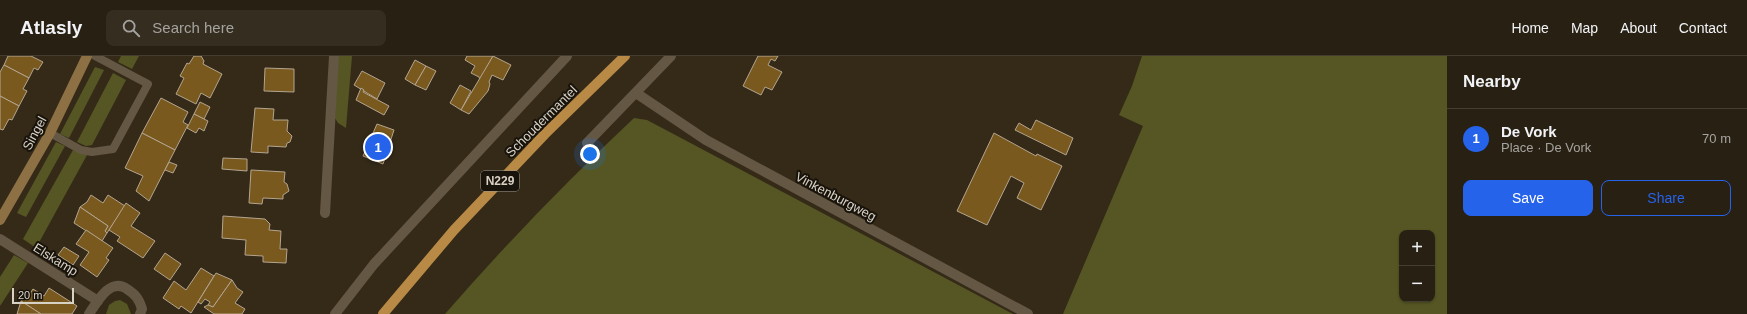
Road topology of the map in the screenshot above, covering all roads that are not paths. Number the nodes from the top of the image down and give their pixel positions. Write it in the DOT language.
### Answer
graph roads {
  1 [pos="87,56"];
  2 [pos="95,56"];
  3 [pos="334,56"];
  4 [pos="567,56"];
  5 [pos="625,56"];
  6 [pos="671,56"];
  7 [pos="636,93"];
  8 [pos="50,133"];
  9 [pos="588,143"];
  10 [pos="325,214"];
  11 [pos="0,220"];
  12 [pos="0,239"];
  13 [pos="98,301"];
  14 [pos="89,314"];
  15 [pos="140,314"];
  16 [pos="335,314"];
  17 [pos="383,314"];
  18 [pos="1028,314"];
  1 -- 8 [label="street, Singel"];
  2 -- 8 [label="lane"];
  3 -- 10 [label="street"];
  4 -- 16 [label="street, Schoudermantel"];
  5 -- 17 [label="main road, Schoudermantel / N229"];
  6 -- 7 [label="street"];
  7 -- 9 [label="street"];
  7 -- 18 [label="street, Vinkenburgweg"];
  8 -- 11 [label="street, Singel"];
  12 -- 13 [label="street, Elskamp"];
  13 -- 14 [label="street"];
  13 -- 15 [label="street"];
}
